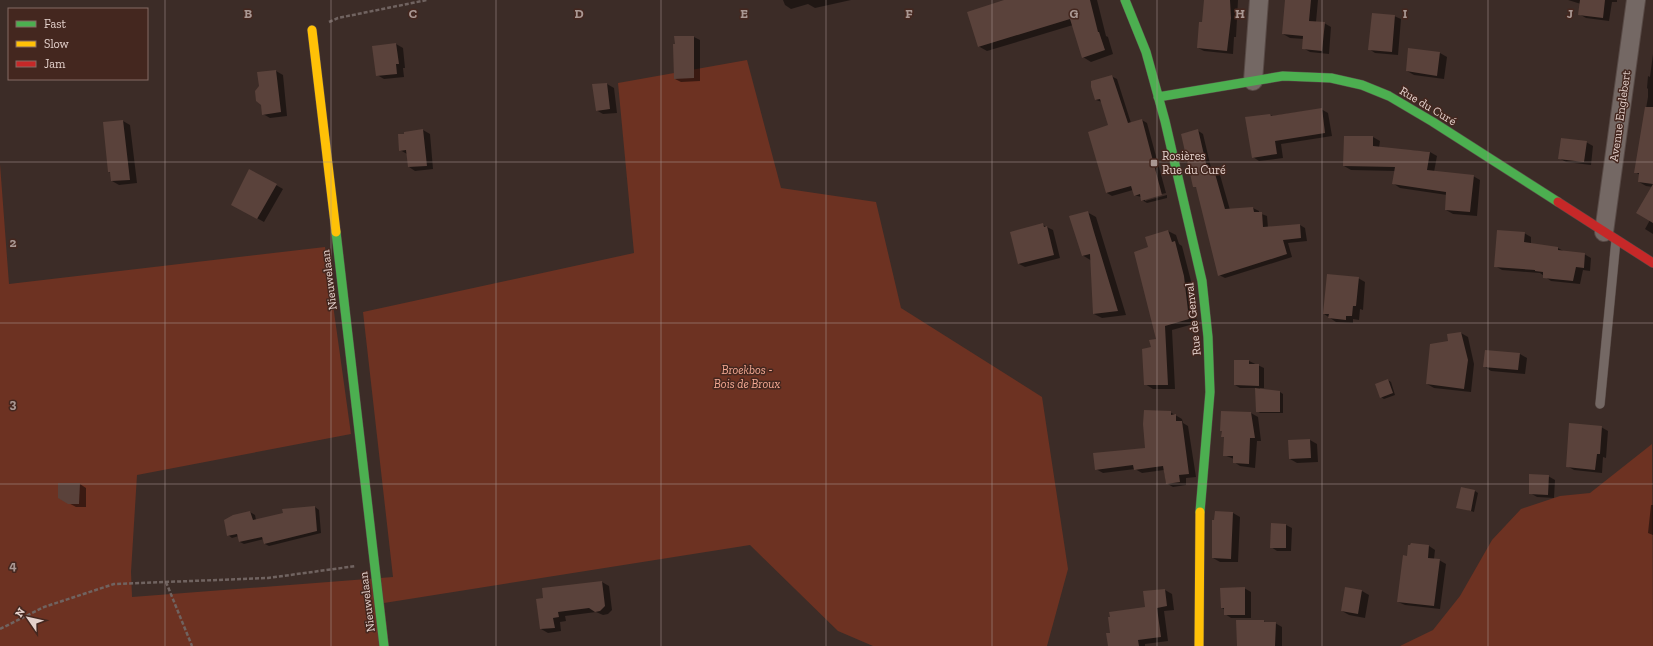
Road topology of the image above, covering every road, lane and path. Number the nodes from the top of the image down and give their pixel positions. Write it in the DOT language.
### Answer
graph roads {
  1 [pos="427,0"];
  2 [pos="1126,0"];
  3 [pos="1259,0"];
  4 [pos="1636,0"];
  5 [pos="312,30"];
  6 [pos="1253,81"];
  7 [pos="1158,97"];
  8 [pos="1610,235"];
  9 [pos="1653,263"];
  10 [pos="1600,404"];
  11 [pos="374,563"];
  12 [pos="166,582"];
  13 [pos="0,629"];
  14 [pos="192,646"];
  15 [pos="384,646"];
  16 [pos="1199,646"];
  1 -- 5 [label="path"];
  2 -- 7 [label="street, Rue de Genval"];
  3 -- 6 [label="street"];
  4 -- 8 [label="street, Avenue Englebert"];
  5 -- 11 [label="street, Nieuwelaan"];
  6 -- 7 [label="street, Rue du Curé"];
  6 -- 8 [label="street, Rue du Curé"];
  7 -- 16 [label="street, Rue de Genval"];
  8 -- 9 [label="street, Rue du Curé"];
  8 -- 10 [label="lane"];
  11 -- 12 [label="path"];
  11 -- 15 [label="street, Nieuwelaan"];
  12 -- 13 [label="path"];
  12 -- 14 [label="path"];
}
